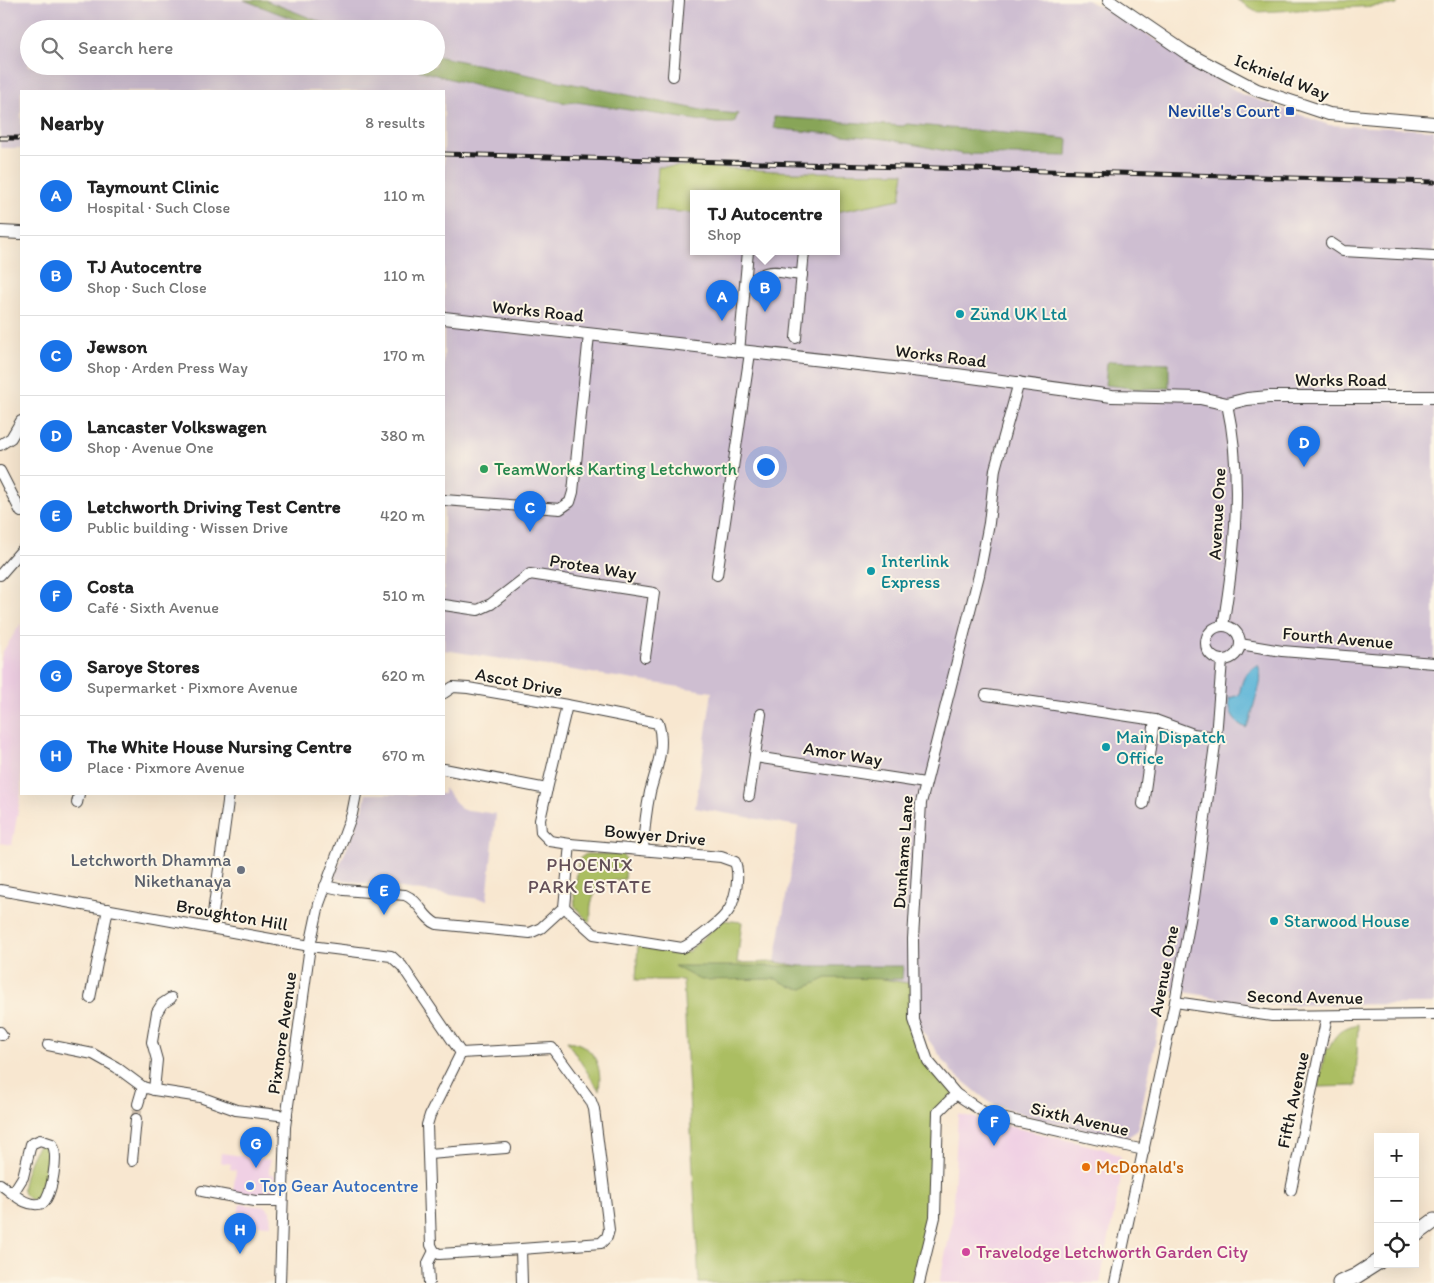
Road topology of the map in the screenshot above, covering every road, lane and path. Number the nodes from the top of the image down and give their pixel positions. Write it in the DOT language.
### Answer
graph roads {
  1 [pos="679,0"];
  2 [pos="1109,0"];
  3 [pos="673,76"];
  4 [pos="1434,123"];
  5 [pos="0,232"];
  6 [pos="20,233"];
  7 [pos="1332,244"];
  8 [pos="748,255"];
  9 [pos="804,255"];
  10 [pos="1434,256"];
  11 [pos="802,275"];
  12 [pos="746,289"];
  13 [pos="445,318"];
  14 [pos="589,335"];
  15 [pos="796,338"];
  16 [pos="744,352"];
  17 [pos="1019,382"];
  18 [pos="1434,397"];
  19 [pos="1227,404"];
  20 [pos="20,423"];
  21 [pos="0,445"];
  22 [pos="0,471"];
  23 [pos="445,500"];
  24 [pos="20,510"];
  25 [pos="20,552"];
  26 [pos="718,575"];
  27 [pos="0,576"];
  28 [pos="445,605"];
  29 [pos="1223,626"];
  30 [pos="1240,644"];
  31 [pos="644,657"];
  32 [pos="1222,660"];
  33 [pos="1434,663"];
  34 [pos="445,692"];
  35 [pos="986,695"];
  36 [pos="568,705"];
  37 [pos="761,714"];
  38 [pos="1154,720"];
  39 [pos="1216,736"];
  40 [pos="755,757"];
  41 [pos="445,769"];
  42 [pos="925,783"];
  43 [pos="547,789"];
  44 [pos="229,795"];
  45 [pos="356,795"];
  46 [pos="749,796"];
  47 [pos="1143,804"];
  48 [pos="570,844"];
  49 [pos="643,850"];
  50 [pos="325,886"];
  51 [pos="0,890"];
  52 [pos="564,907"];
  53 [pos="108,909"];
  54 [pos="211,928"];
  55 [pos="310,946"];
  56 [pos="90,998"];
  57 [pos="171,998"];
  58 [pos="1175,1002"];
  59 [pos="1434,1014"];
  60 [pos="1327,1016"];
  61 [pos="48,1045"];
  62 [pos="461,1053"];
  63 [pos="143,1087"];
  64 [pos="154,1090"];
  65 [pos="956,1094"];
  66 [pos="138,1104"];
  67 [pos="287,1116"];
  68 [pos="136,1119"];
  69 [pos="506,1148"];
  70 [pos="1144,1150"];
  71 [pos="428,1154"];
  72 [pos="132,1161"];
  73 [pos="0,1184"];
  74 [pos="1291,1190"];
  75 [pos="202,1191"];
  76 [pos="13,1193"];
  77 [pos="281,1201"];
  78 [pos="1434,1221"];
  79 [pos="1419,1232"];
  80 [pos="521,1250"];
  81 [pos="434,1251"];
  82 [pos="1374,1265"];
  83 [pos="280,1283"];
  84 [pos="429,1283"];
  85 [pos="522,1283"];
  86 [pos="919,1283"];
  87 [pos="1115,1283"];
  88 [pos="1340,1283"];
  1 -- 3 [label="street"];
  2 -- 4 [label="street, Icknield Way"];
  5 -- 6 [label="street"];
  7 -- 10 [label="street"];
  8 -- 12 [label="street"];
  9 -- 11 [label="street"];
  11 -- 12 [label="street"];
  11 -- 15 [label="street"];
  12 -- 16 [label="street"];
  13 -- 14 [label="street, Works Road"];
  14 -- 16 [label="street, Works Road"];
  14 -- 23 [label="street"];
  16 -- 17 [label="street, Works Road"];
  16 -- 26 [label="street"];
  17 -- 19 [label="street, Works Road"];
  17 -- 42 [label="street, Dunhams Lane"];
  18 -- 19 [label="street, Works Road"];
  19 -- 29 [label="street, Avenue One"];
  20 -- 21 [label="street"];
  22 -- 24 [label="street"];
  25 -- 27 [label="street"];
  28 -- 31 [label="street, Protea Way"];
  29 -- 30 [label="street"];
  29 -- 32 [label="street"];
  30 -- 32 [label="street"];
  30 -- 33 [label="street, Fourth Avenue"];
  32 -- 39 [label="street, Avenue One"];
  34 -- 36 [label="street, Ascot Drive"];
  35 -- 38 [label="street"];
  36 -- 43 [label="street, Ascot Drive"];
  36 -- 49 [label="street"];
  37 -- 40 [label="street"];
  38 -- 39 [label="street"];
  38 -- 47 [label="street"];
  39 -- 58 [label="street, Avenue One"];
  40 -- 42 [label="street, Amor Way"];
  40 -- 46 [label="street"];
  41 -- 43 [label="street"];
  42 -- 65 [label="street, Dunhams Lane"];
  43 -- 48 [label="street, Ascot Drive"];
  44 -- 54 [label="street"];
  45 -- 50 [label="street, Pixmore Avenue"];
  48 -- 49 [label="street, Bowyer Drive"];
  48 -- 52 [label="street"];
  49 -- 52 [label="street, Bowyer Drive"];
  50 -- 52 [label="street"];
  50 -- 55 [label="street, Pixmore Avenue"];
  51 -- 53 [label="street, Broughton Hill"];
  53 -- 54 [label="street, Broughton Hill"];
  53 -- 56 [label="street"];
  54 -- 55 [label="street, Broughton Hill"];
  55 -- 62 [label="street, Broughton Hill"];
  55 -- 67 [label="street, Pixmore Avenue"];
  57 -- 64 [label="street"];
  58 -- 60 [label="street, Second Avenue"];
  58 -- 70 [label="street, Avenue One"];
  59 -- 60 [label="street, Second Avenue"];
  60 -- 74 [label="street, Fifth Avenue"];
  61 -- 63 [label="street"];
  62 -- 71 [label="street"];
  62 -- 80 [label="street"];
  63 -- 64 [label="street"];
  63 -- 66 [label="street"];
  64 -- 67 [label="street"];
  65 -- 70 [label="street, Sixth Avenue"];
  65 -- 86 [label="street"];
  67 -- 77 [label="street, Pixmore Avenue"];
  68 -- 72 [label="street"];
  69 -- 71 [label="street"];
  70 -- 87 [label="street, Avenue One"];
  71 -- 81 [label="street"];
  73 -- 76 [label="street"];
  75 -- 77 [label="street"];
  76 -- 76 [label="street"];
  77 -- 83 [label="street, Pixmore Avenue"];
  78 -- 79 [label="main road"];
  80 -- 81 [label="street"];
  80 -- 85 [label="street"];
  81 -- 84 [label="street"];
  82 -- 88 [label="main road"];
}
